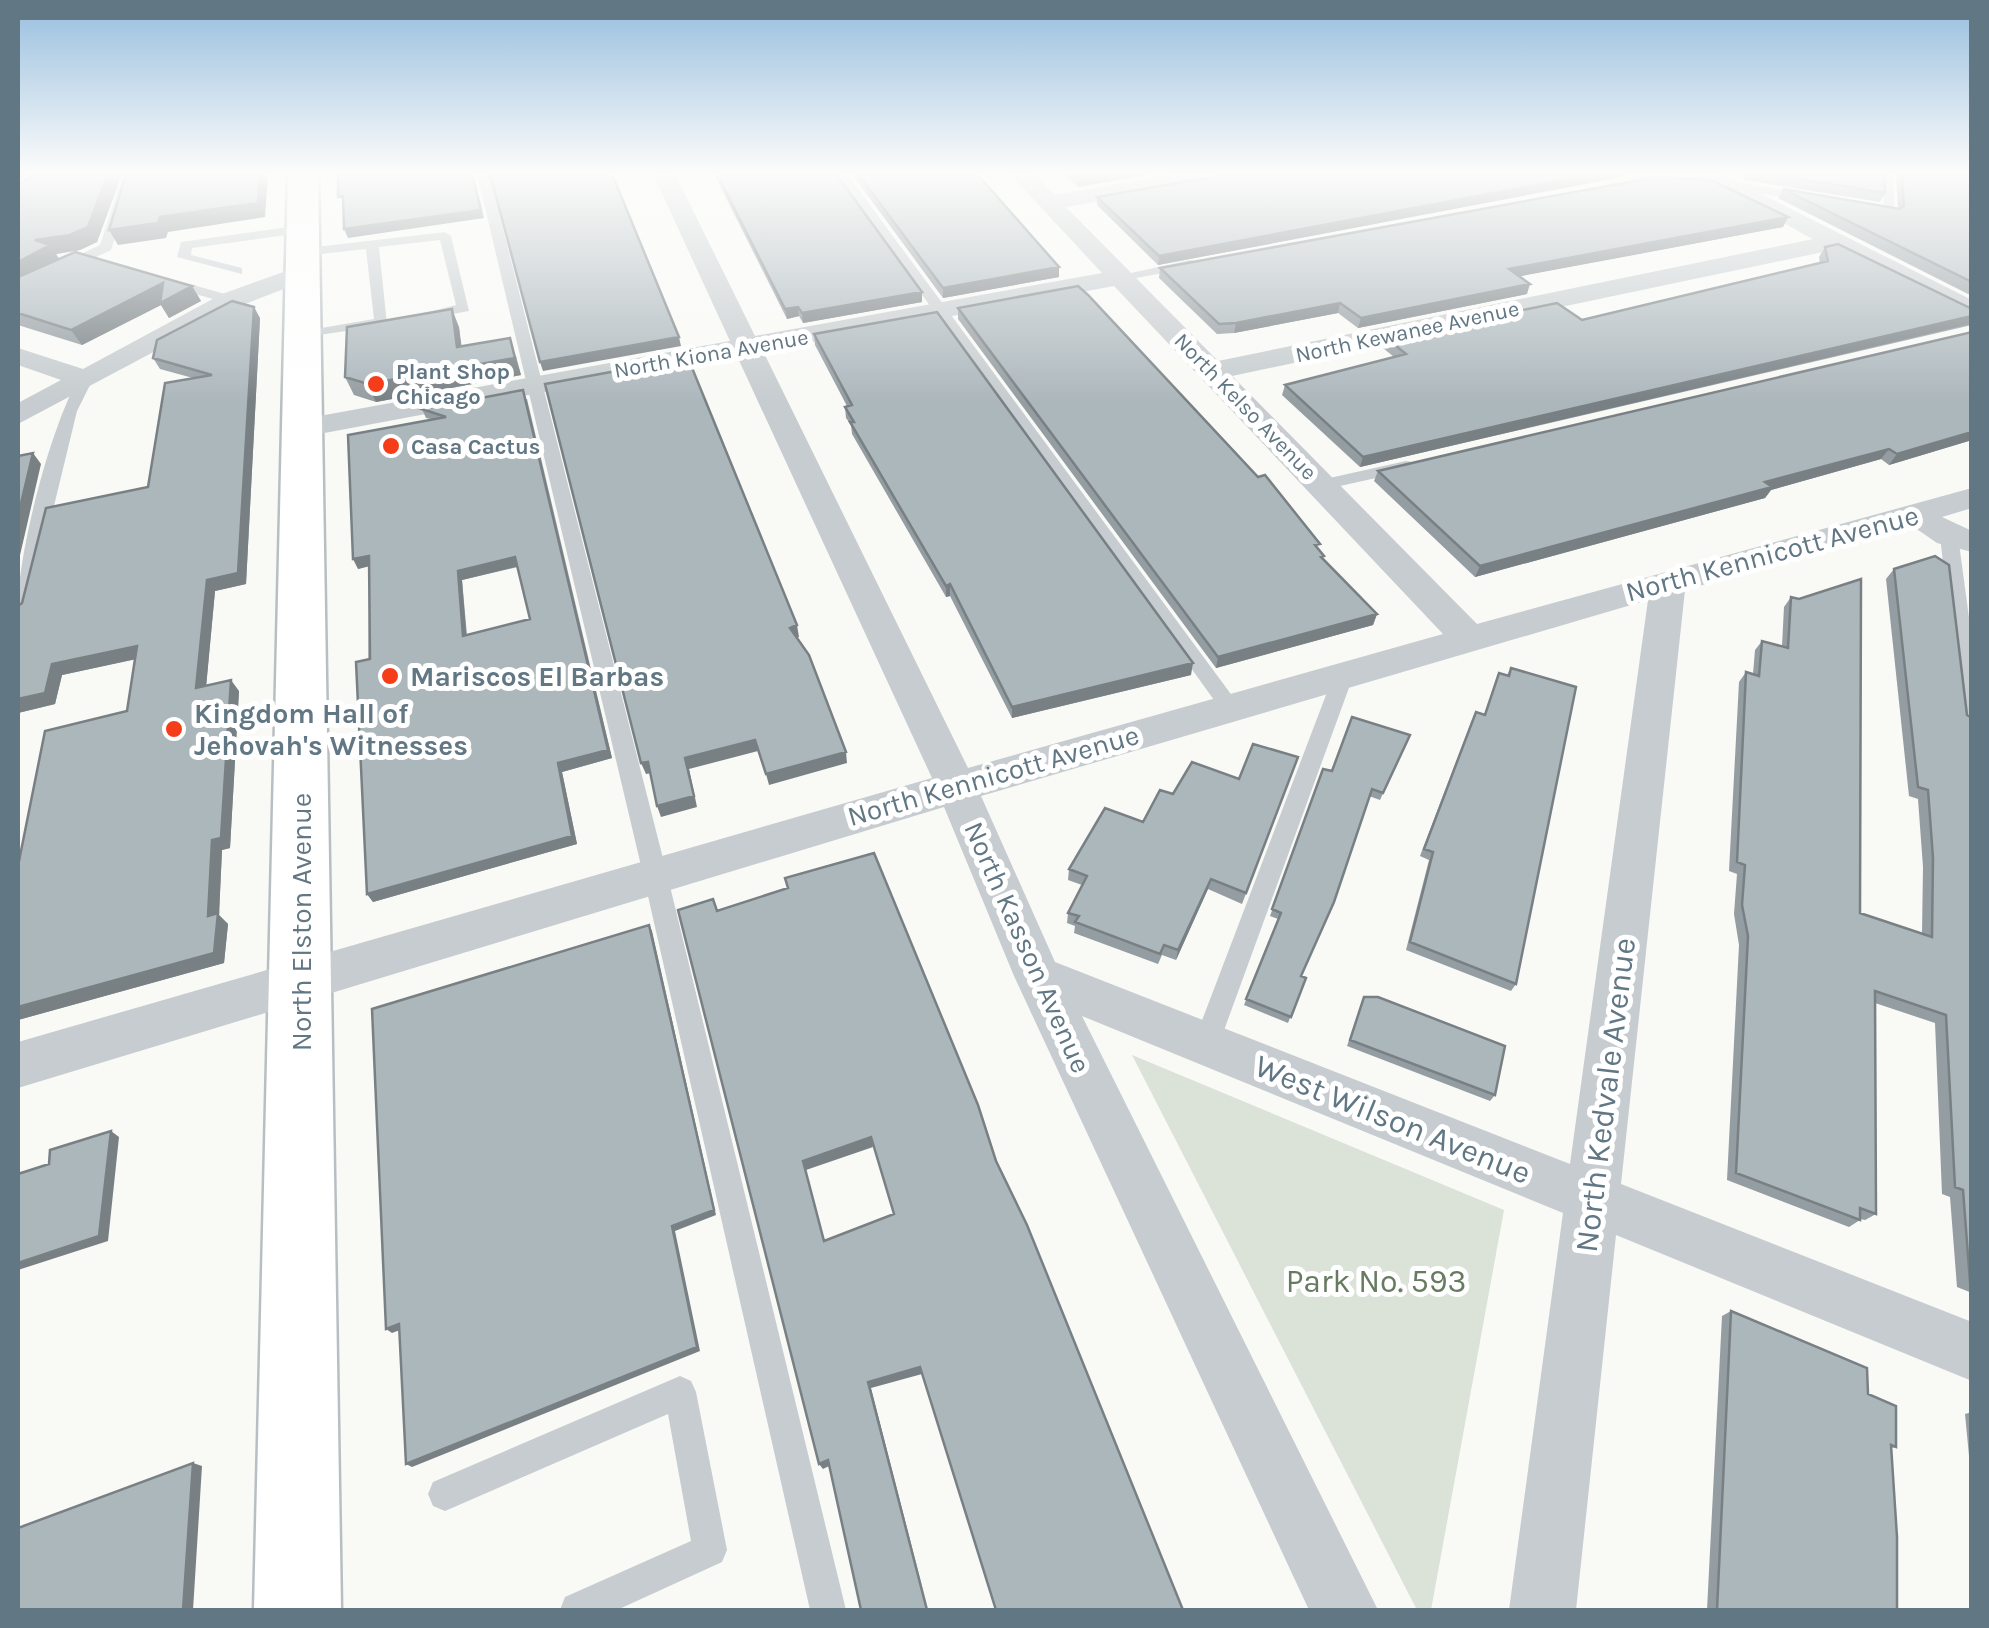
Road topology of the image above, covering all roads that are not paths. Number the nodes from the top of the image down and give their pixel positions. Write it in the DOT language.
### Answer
graph roads {
  1 [pos="100,250"];
  2 [pos="185,250"];
  3 [pos="269,250"];
  4 [pos="320,250"];
  5 [pos="373,250"];
  6 [pos="449,250"];
  7 [pos="501,250"];
  8 [pos="701,250"];
  9 [pos="896,250"];
  10 [pos="1094,250"];
  11 [pos="1798,250"];
  12 [pos="1852,250"];
  13 [pos="303,252"];
  14 [pos="83,258"];
  15 [pos="1208,261"];
  16 [pos="100,263"];
  17 [pos="1120,277"];
  18 [pos="153,278"];
  19 [pos="234,286"];
  20 [pos="18,288"];
  21 [pos="941,311"];
  22 [pos="1972,311"];
  23 [pos="415,316"];
  24 [pos="398,319"];
  25 [pos="382,322"];
  26 [pos="303,335"];
  27 [pos="747,346"];
  28 [pos="18,356"];
  29 [pos="1214,371"];
  30 [pos="85,379"];
  31 [pos="534,385"];
  32 [pos="18,415"];
  33 [pos="303,428"];
  34 [pos="1415,464"];
  35 [pos="1322,486"];
  36 [pos="1972,498"];
  37 [pos="1945,530"];
  38 [pos="1668,580"];
  39 [pos="18,614"];
  40 [pos="1469,638"];
  41 [pos="1344,674"];
  42 [pos="1229,706"];
  43 [pos="1972,724"];
  44 [pos="956,786"];
  45 [pos="655,874"];
  46 [pos="1038,976"];
  47 [pos="301,980"];
  48 [pos="1206,1044"];
  49 [pos="18,1064"];
  50 [pos="1592,1199"];
  51 [pos="1972,1352"];
  52 [pos="445,1494"];
  53 [pos="298,1610"];
  54 [pos="578,1610"];
  55 [pos="828,1610"];
  56 [pos="1344,1610"];
  57 [pos="1542,1610"];
  1 -- 14 [label="lane"];
  2 -- 19 [label="lane"];
  3 -- 13 [label="lane"];
  4 -- 13 [label="lane"];
  5 -- 25 [label="lane"];
  6 -- 23 [label="lane"];
  7 -- 31 [label="lane"];
  8 -- 27 [label="street, North Kasson Avenue"];
  9 -- 21 [label="lane"];
  10 -- 17 [label="street, North Kelso Avenue"];
  11 -- 29 [label="street, North Kewanee Avenue"];
  12 -- 22 [label="street"];
  13 -- 19 [label="street"];
  13 -- 26 [label="main road, North Elston Avenue"];
  14 -- 16 [label="lane"];
  14 -- 20 [label="lane"];
  15 -- 17 [label="lane"];
  17 -- 21 [label="street, North Kiona Avenue"];
  17 -- 29 [label="street, North Kelso Avenue"];
  18 -- 19 [label="lane"];
  19 -- 30 [label="street"];
  21 -- 27 [label="street, North Kiona Avenue"];
  21 -- 42 [label="lane"];
  24 -- 25 [label="lane"];
  25 -- 26 [label="lane"];
  26 -- 33 [label="main road, North Elston Avenue"];
  27 -- 31 [label="street, North Kiona Avenue"];
  27 -- 44 [label="street, North Kasson Avenue"];
  28 -- 30 [label="street"];
  29 -- 35 [label="street, North Kelso Avenue"];
  30 -- 32 [label="street"];
  30 -- 39 [label="lane"];
  31 -- 33 [label="street, North Kiona Avenue"];
  31 -- 45 [label="lane"];
  33 -- 47 [label="main road, North Elston Avenue"];
  34 -- 35 [label="lane"];
  35 -- 40 [label="street, North Kelso Avenue"];
  36 -- 37 [label="street, North Kennicott Avenue"];
  37 -- 38 [label="street, North Kennicott Avenue"];
  37 -- 43 [label="lane"];
  38 -- 40 [label="street, North Kennicott Avenue"];
  38 -- 50 [label="street, North Kedvale Avenue"];
  40 -- 41 [label="street, North Kennicott Avenue"];
  41 -- 42 [label="street, North Kennicott Avenue"];
  41 -- 48 [label="lane"];
  42 -- 44 [label="street, North Kennicott Avenue"];
  44 -- 45 [label="street, North Kennicott Avenue"];
  44 -- 46 [label="street, North Kasson Avenue"];
  45 -- 47 [label="street, North Kennicott Avenue"];
  45 -- 55 [label="lane"];
  46 -- 48 [label="street, West Wilson Avenue"];
  46 -- 56 [label="street, North Kasson Avenue"];
  47 -- 49 [label="street, North Kennicott Avenue"];
  47 -- 53 [label="main road, North Elston Avenue"];
  48 -- 50 [label="street, West Wilson Avenue"];
  50 -- 51 [label="street, West Wilson Avenue"];
  50 -- 57 [label="street, North Kedvale Avenue"];
  52 -- 54 [label="lane"];
}
